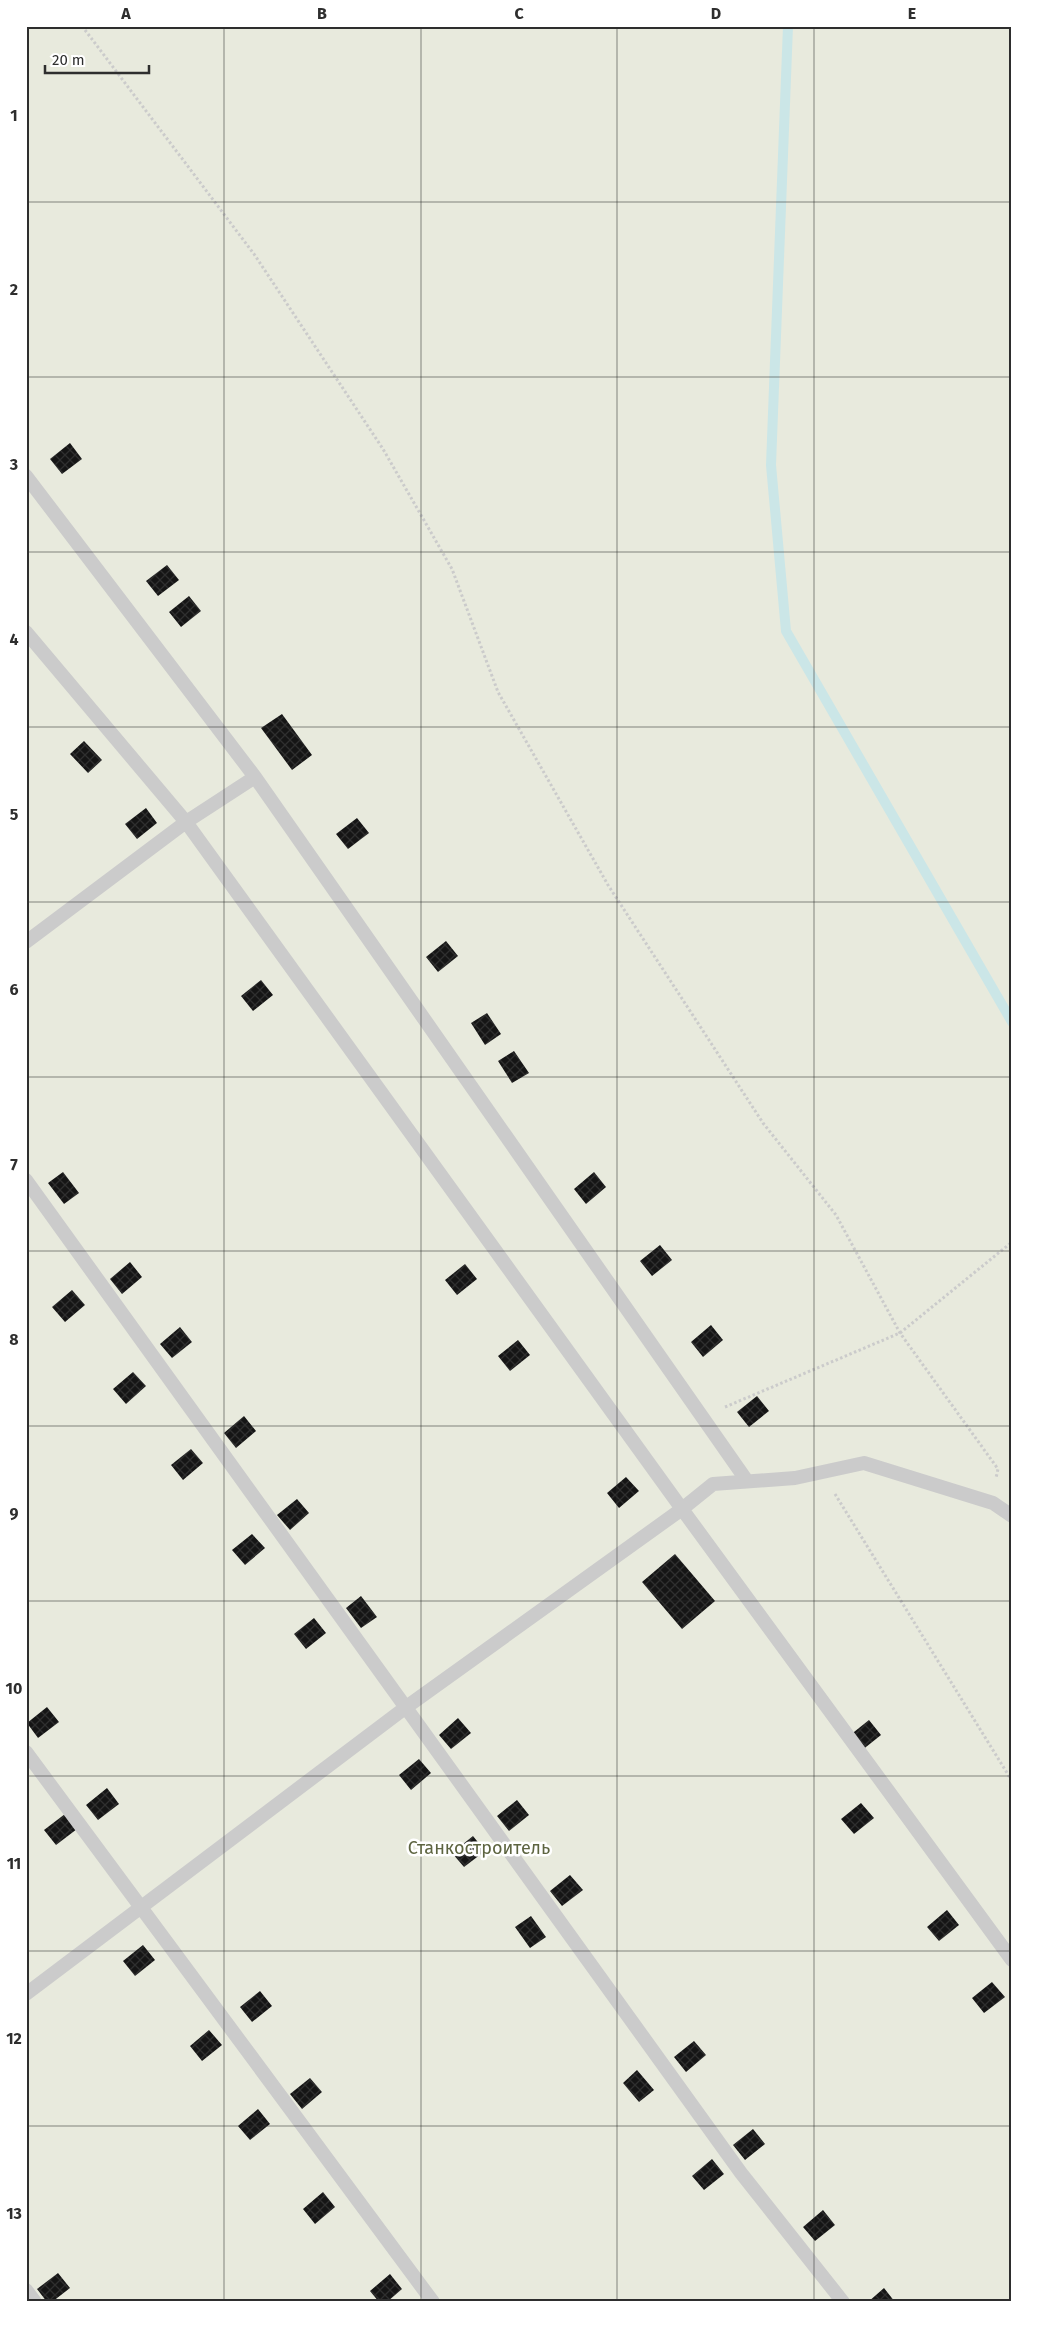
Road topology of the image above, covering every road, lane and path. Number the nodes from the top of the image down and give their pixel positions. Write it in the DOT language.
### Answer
graph roads {
  1 [pos="82,26"];
  2 [pos="26,476"];
  3 [pos="26,632"];
  4 [pos="255,777"];
  5 [pos="186,822"];
  6 [pos="26,942"];
  7 [pos="26,1180"];
  8 [pos="1012,1242"];
  9 [pos="900,1333"];
  10 [pos="702,1417"];
  11 [pos="823,1474"];
  12 [pos="747,1481"];
  13 [pos="993,1503"];
  14 [pos="682,1509"];
  15 [pos="1012,1516"];
  16 [pos="405,1708"];
  17 [pos="26,1752"];
  18 [pos="1012,1781"];
  19 [pos="140,1908"];
  20 [pos="1012,1960"];
  21 [pos="26,1994"];
  22 [pos="26,2290"];
  23 [pos="35,2302"];
  24 [pos="433,2302"];
  25 [pos="843,2302"];
  1 -- 9 [label="path"];
  2 -- 4 [label="lane"];
  3 -- 5 [label="lane"];
  4 -- 5 [label="lane"];
  4 -- 10 [label="lane"];
  5 -- 6 [label="lane"];
  5 -- 14 [label="lane"];
  7 -- 16 [label="lane"];
  8 -- 9 [label="path"];
  9 -- 10 [label="path"];
  9 -- 13 [label="path"];
  10 -- 12 [label="lane"];
  11 -- 12 [label="lane"];
  11 -- 13 [label="lane"];
  11 -- 18 [label="path"];
  12 -- 14 [label="lane"];
  13 -- 15 [label="lane"];
  14 -- 16 [label="lane"];
  14 -- 20 [label="lane"];
  16 -- 19 [label="lane"];
  16 -- 25 [label="lane"];
  17 -- 19 [label="lane"];
  19 -- 21 [label="lane"];
  19 -- 24 [label="lane"];
  22 -- 23 [label="lane"];
}
